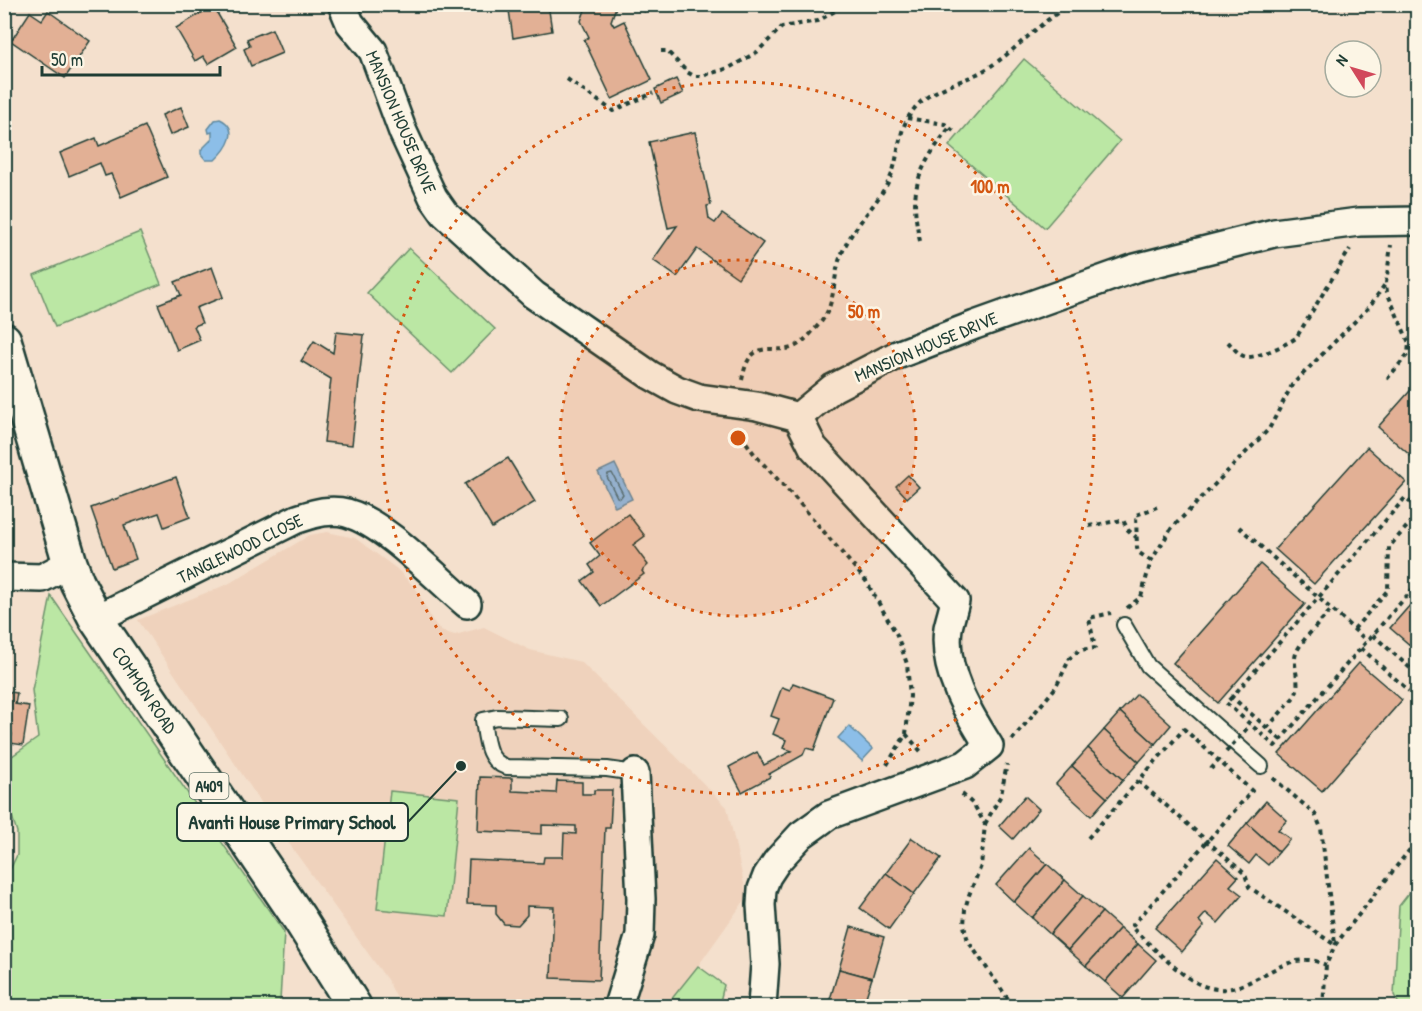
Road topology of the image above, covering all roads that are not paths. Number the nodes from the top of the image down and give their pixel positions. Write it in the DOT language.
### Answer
graph roads {
  1 [pos="342,4"];
  2 [pos="1405,220"];
  3 [pos="4,340"];
  4 [pos="798,417"];
  5 [pos="70,563"];
  6 [pos="4,578"];
  7 [pos="467,604"];
  8 [pos="96,619"];
  9 [pos="1124,625"];
  10 [pos="561,719"];
  11 [pos="1263,768"];
  12 [pos="635,773"];
  13 [pos="354,1006"];
  14 [pos="618,1006"];
  15 [pos="762,1006"];
  1 -- 4 [label="street, MANSION HOUSE DRIVE"];
  2 -- 4 [label="street, MANSION HOUSE DRIVE"];
  3 -- 5 [label="main road, COMMON ROAD / A409"];
  4 -- 15 [label="street"];
  5 -- 6 [label="street"];
  5 -- 8 [label="main road, COMMON ROAD / A409"];
  7 -- 8 [label="street, TANGLEWOOD CLOSE"];
  8 -- 13 [label="main road, COMMON ROAD / A409"];
  9 -- 11 [label="lane"];
  10 -- 12 [label="lane"];
  12 -- 14 [label="street"];
}
